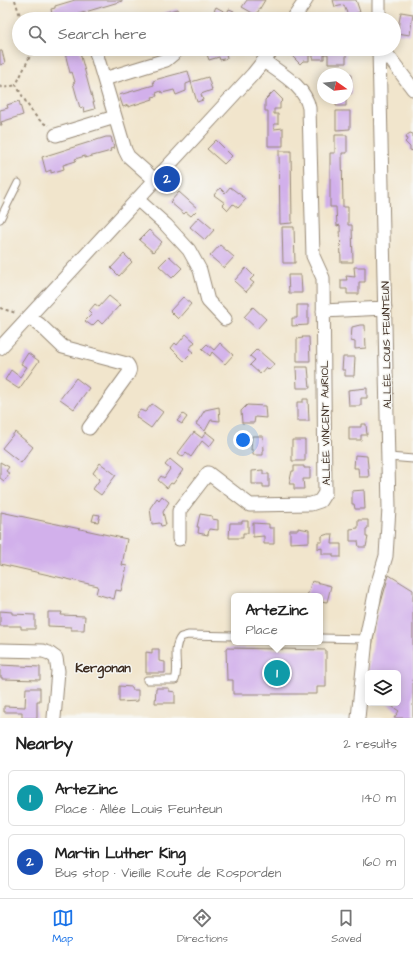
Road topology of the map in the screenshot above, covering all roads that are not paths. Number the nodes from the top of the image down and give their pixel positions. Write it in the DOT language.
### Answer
graph roads {
  1 [pos="306,0"];
  2 [pos="379,0"];
  3 [pos="298,12"];
  4 [pos="379,12"];
  5 [pos="97,56"];
  6 [pos="171,56"];
  7 [pos="268,56"];
  8 [pos="379,56"];
  9 [pos="388,56"];
  10 [pos="264,61"];
  11 [pos="104,79"];
  12 [pos="413,89"];
  13 [pos="115,117"];
  14 [pos="52,130"];
  15 [pos="155,180"];
  16 [pos="18,183"];
  17 [pos="138,200"];
  18 [pos="0,219"];
  19 [pos="385,308"];
  20 [pos="324,311"];
  21 [pos="29,317"];
  22 [pos="225,319"];
  23 [pos="0,348"];
  24 [pos="89,428"];
  25 [pos="389,457"];
  26 [pos="413,459"];
  27 [pos="179,539"];
  28 [pos="231,636"];
  29 [pos="323,638"];
  30 [pos="366,639"];
  31 [pos="0,650"];
  32 [pos="147,680"];
  33 [pos="54,718"];
  34 [pos="358,718"];
  1 -- 3 [label="street"];
  2 -- 4 [label="street"];
  5 -- 11 [label="street"];
  6 -- 11 [label="street"];
  7 -- 10 [label="street"];
  8 -- 19 [label="street, ALLÉE LOUIS FEUNTEUN"];
  9 -- 12 [label="street"];
  10 -- 15 [label="street"];
  10 -- 20 [label="street, ALLÉE VINCENT AURIOL"];
  11 -- 13 [label="street"];
  13 -- 14 [label="street"];
  13 -- 15 [label="street"];
  15 -- 17 [label="street"];
  16 -- 18 [label="lane"];
  17 -- 21 [label="street"];
  17 -- 22 [label="street"];
  19 -- 20 [label="street"];
  19 -- 25 [label="street, ALLÉE LOUIS FEUNTEUN"];
  20 -- 27 [label="street, ALLÉE VINCENT AURIOL"];
  21 -- 23 [label="street"];
  21 -- 24 [label="street"];
  25 -- 26 [label="lane"];
  25 -- 30 [label="street, ALLÉE LOUIS FEUNTEUN"];
  28 -- 32 [label="lane"];
  29 -- 30 [label="lane"];
  30 -- 34 [label="street, ALLÉE LOUIS FEUNTEUN"];
  31 -- 33 [label="street"];
}
